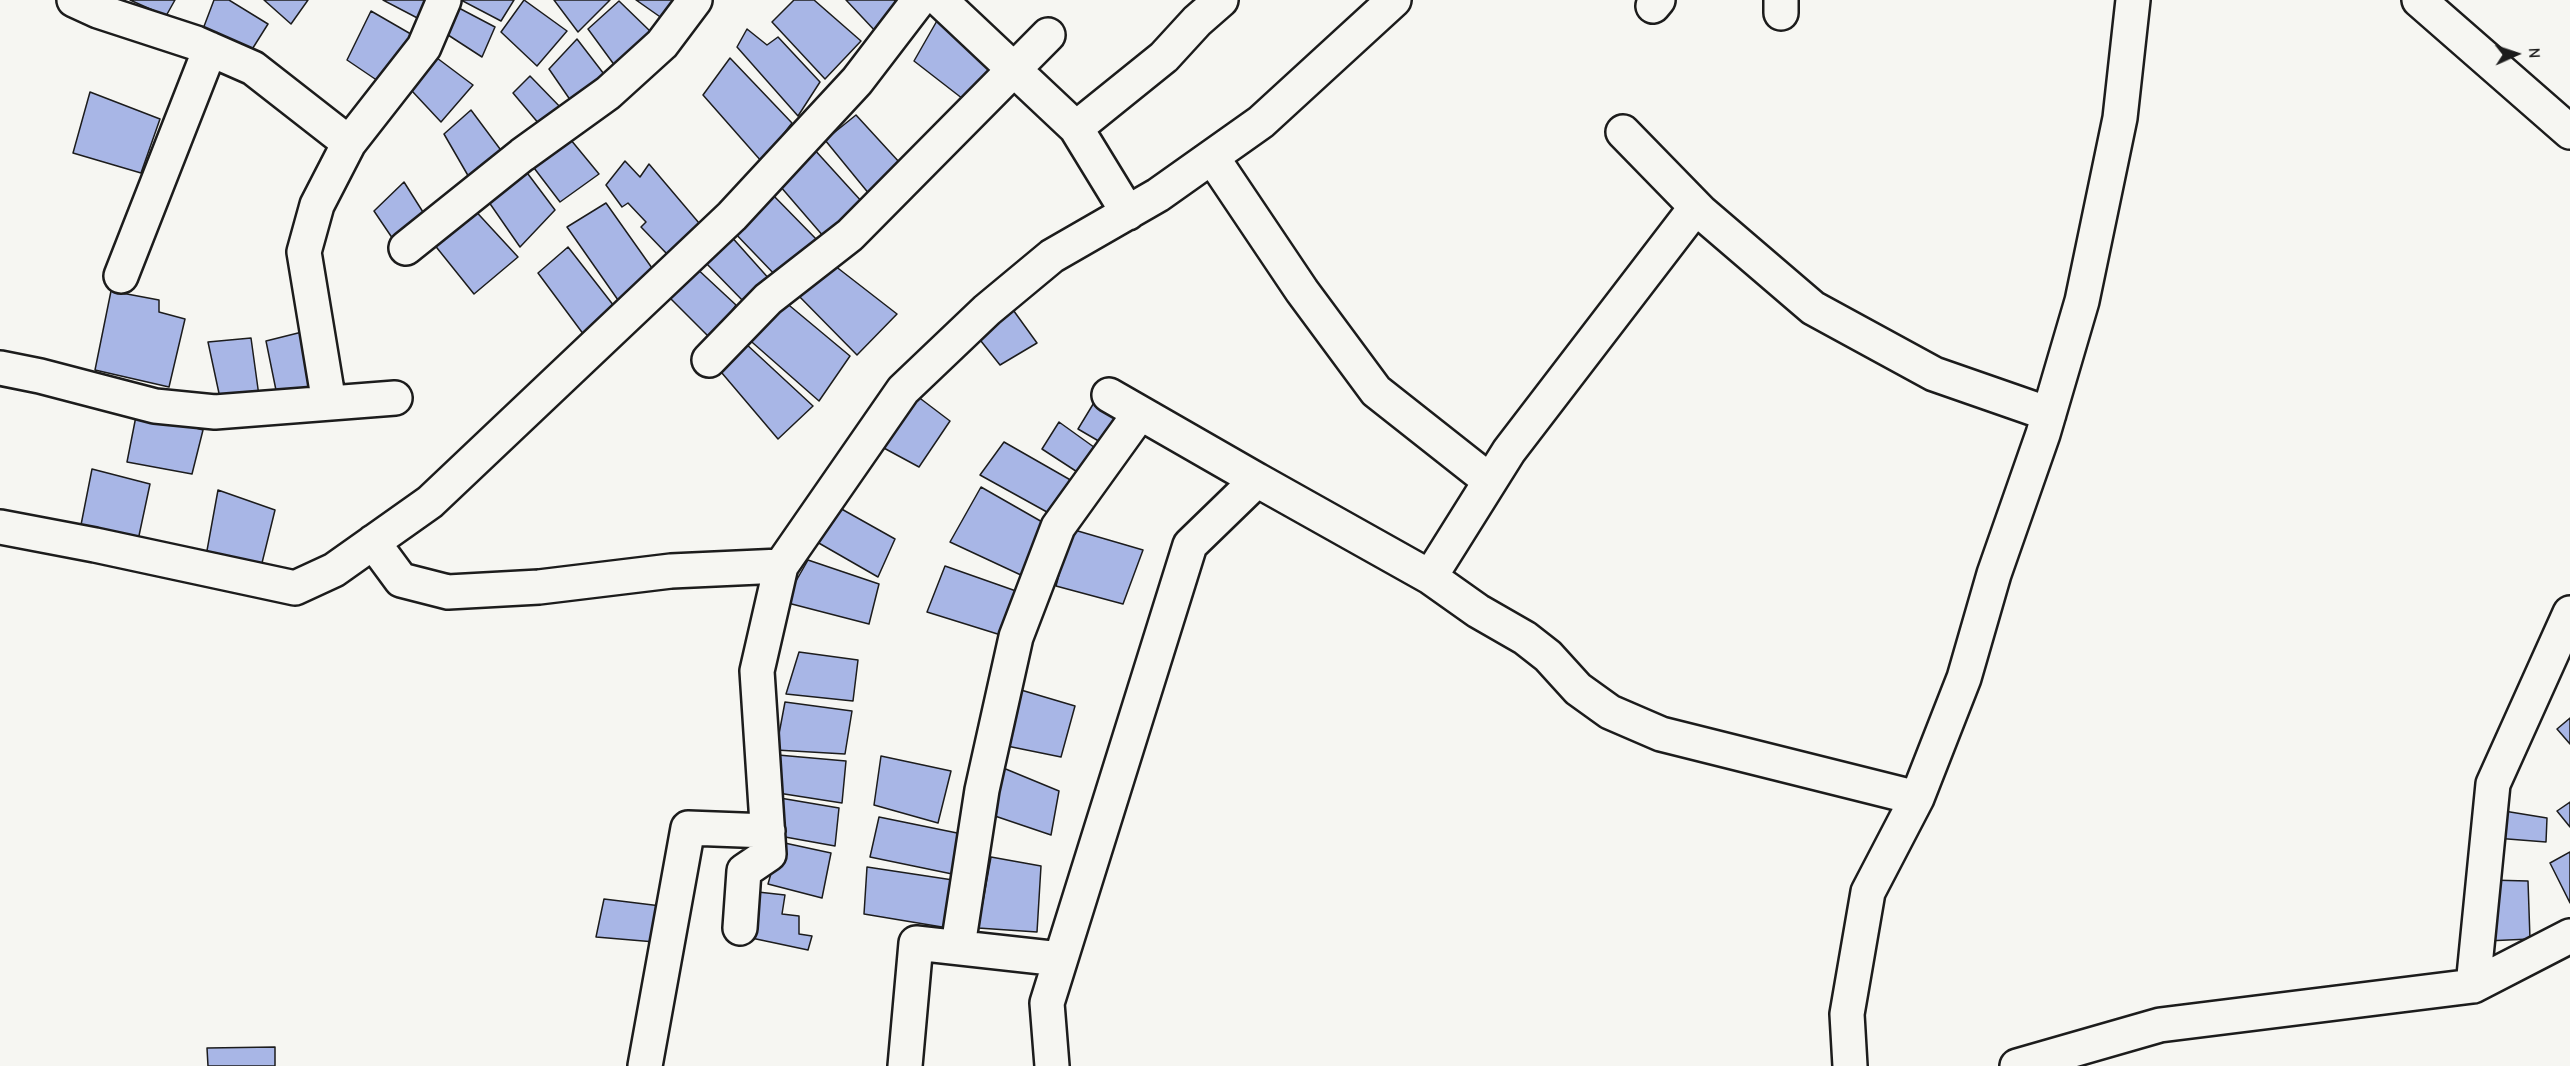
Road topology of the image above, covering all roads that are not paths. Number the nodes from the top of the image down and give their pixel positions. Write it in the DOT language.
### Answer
graph roads {
  1 [pos="74,0"];
  2 [pos="444,0"];
  3 [pos="695,0"];
  4 [pos="920,0"];
  5 [pos="940,0"];
  6 [pos="1221,0"];
  7 [pos="1394,0"];
  8 [pos="2133,0"];
  9 [pos="2419,0"];
  10 [pos="1048,35"];
  11 [pos="210,49"];
  12 [pos="1015,70"];
  13 [pos="1076,129"];
  14 [pos="1623,132"];
  15 [pos="2570,132"];
  16 [pos="349,143"];
  17 [pos="1212,157"];
  18 [pos="1696,207"];
  19 [pos="1128,213"];
  20 [pos="406,248"];
  21 [pos="121,276"];
  22 [pos="709,360"];
  23 [pos="0,368"];
  24 [pos="1109,395"];
  25 [pos="395,398"];
  26 [pos="329,403"];
  27 [pos="1140,413"];
  28 [pos="2049,414"];
  29 [pos="1257,480"];
  30 [pos="1490,481"];
  31 [pos="0,527"];
  32 [pos="373,542"];
  33 [pos="781,566"];
  34 [pos="1430,576"];
  35 [pos="2570,613"];
  36 [pos="1917,798"];
  37 [pos="768,831"];
  38 [pos="740,928"];
  39 [pos="2570,936"];
  40 [pos="958,946"];
  41 [pos="1060,959"];
  42 [pos="2473,986"];
  43 [pos="645,1066"];
  44 [pos="905,1066"];
  45 [pos="1052,1066"];
  46 [pos="1850,1066"];
  47 [pos="2017,1066"];
  1 -- 11 [label="main road"];
  2 -- 16 [label="main road"];
  3 -- 20 [label="main road"];
  4 -- 32 [label="main road"];
  5 -- 12 [label="main road"];
  6 -- 13 [label="main road"];
  7 -- 17 [label="main road"];
  8 -- 28 [label="main road"];
  9 -- 15 [label="main road"];
  10 -- 12 [label="main road"];
  11 -- 16 [label="main road"];
  11 -- 21 [label="main road"];
  12 -- 13 [label="main road"];
  12 -- 22 [label="main road"];
  13 -- 19 [label="main road"];
  14 -- 18 [label="main road"];
  16 -- 26 [label="main road"];
  17 -- 19 [label="main road"];
  17 -- 30 [label="main road"];
  18 -- 28 [label="main road"];
  18 -- 30 [label="main road"];
  19 -- 33 [label="main road"];
  23 -- 26 [label="main road"];
  24 -- 27 [label="main road"];
  25 -- 26 [label="main road"];
  27 -- 29 [label="main road"];
  27 -- 40 [label="main road"];
  28 -- 36 [label="main road"];
  29 -- 34 [label="main road"];
  29 -- 41 [label="main road"];
  30 -- 34 [label="main road"];
  31 -- 32 [label="main road"];
  32 -- 33 [label="main road"];
  33 -- 37 [label="main road"];
  34 -- 36 [label="main road"];
  35 -- 42 [label="main road"];
  36 -- 46 [label="main road"];
  37 -- 38 [label="main road"];
  37 -- 43 [label="main road"];
  39 -- 42 [label="main road"];
  40 -- 41 [label="main road"];
  40 -- 44 [label="main road"];
  41 -- 45 [label="main road"];
  42 -- 47 [label="main road"];
}
